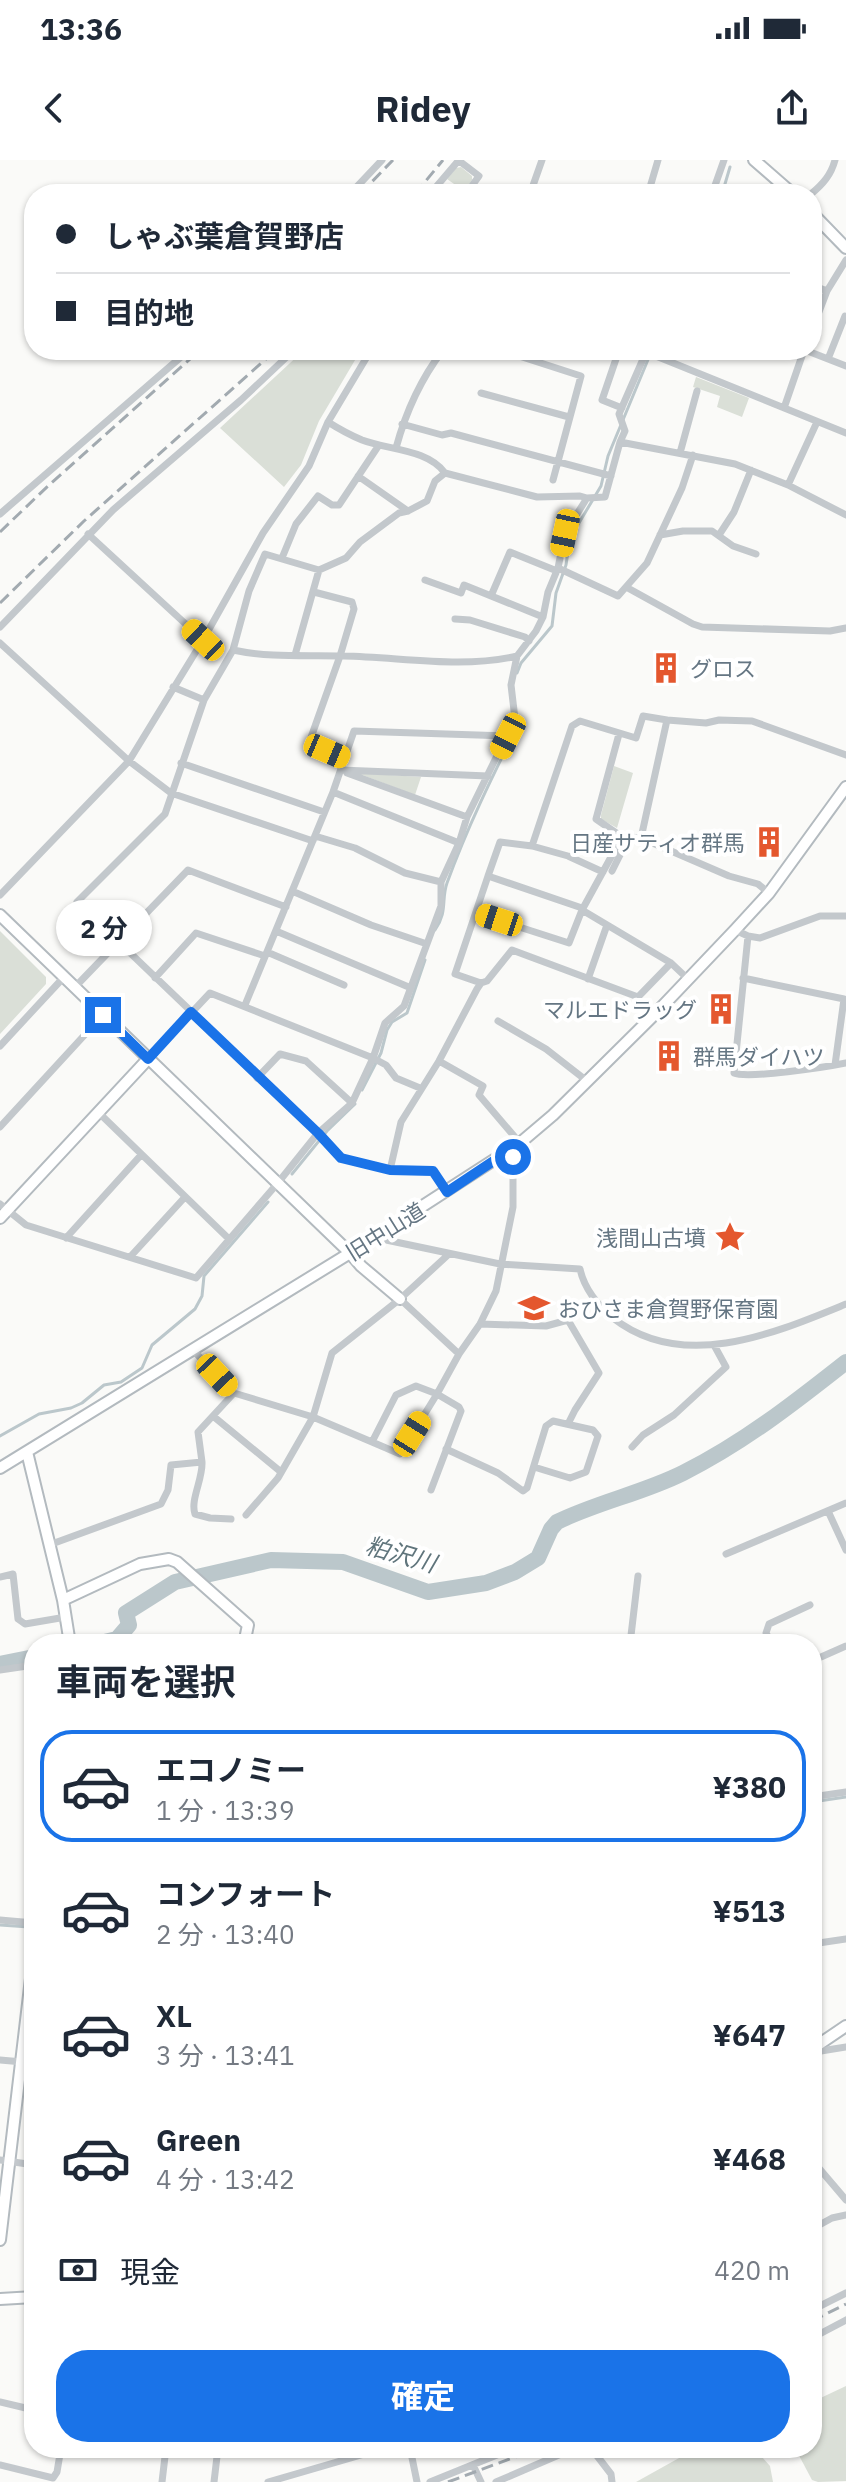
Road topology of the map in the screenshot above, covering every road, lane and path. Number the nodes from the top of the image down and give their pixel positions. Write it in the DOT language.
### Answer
graph roads {
  1 [pos="382,160"];
  2 [pos="458,160"];
  3 [pos="542,160"];
  4 [pos="658,160"];
  5 [pos="724,160"];
  6 [pos="754,160"];
  7 [pos="835,160"];
  8 [pos="359,184"];
  9 [pos="438,184"];
  10 [pos="473,184"];
  11 [pos="535,184"];
  12 [pos="651,184"];
  13 [pos="716,184"];
  14 [pos="782,184"];
  15 [pos="822,185"];
  16 [pos="822,223"];
  17 [pos="846,248"];
  18 [pos="846,260"];
  19 [pos="822,289"];
  20 [pos="827,291"];
  21 [pos="822,304"];
  22 [pos="845,316"];
  23 [pos="822,357"];
  24 [pos="828,359"];
  25 [pos="177,360"];
  26 [pos="283,360"];
  27 [pos="365,360"];
  28 [pos="436,360"];
  29 [pos="531,360"];
  30 [pos="616,360"];
  31 [pos="643,360"];
  32 [pos="669,360"];
  33 [pos="801,360"];
  34 [pos="846,366"];
  35 [pos="697,391"];
  36 [pos="481,393"];
  37 [pos="622,408"];
  38 [pos="784,408"];
  39 [pos="569,417"];
  40 [pos="328,422"];
  41 [pos="817,422"];
  42 [pos="402,424"];
  43 [pos="846,433"];
  44 [pos="620,442"];
  45 [pos="379,445"];
  46 [pos="396,448"];
  47 [pos="680,453"];
  48 [pos="693,455"];
  49 [pos="559,462"];
  50 [pos="751,470"];
  51 [pos="445,473"];
  52 [pos="358,476"];
  53 [pos="611,476"];
  54 [pos="553,480"];
  55 [pos="788,485"];
  56 [pos="589,498"];
  57 [pos="408,511"];
  58 [pos="0,514"];
  59 [pos="846,515"];
  60 [pos="88,534"];
  61 [pos="660,535"];
  62 [pos="719,535"];
  63 [pos="756,554"];
  64 [pos="282,558"];
  65 [pos="319,570"];
  66 [pos="557,570"];
  67 [pos="425,580"];
  68 [pos="626,587"];
  69 [pos="314,592"];
  70 [pos="491,596"];
  71 [pos="543,617"];
  72 [pos="455,619"];
  73 [pos="0,627"];
  74 [pos="846,628"];
  75 [pos="203,640"];
  76 [pos="529,641"];
  77 [pos="0,643"];
  78 [pos="233,650"];
  79 [pos="295,655"];
  80 [pos="340,656"];
  81 [pos="517,656"];
  82 [pos="173,687"];
  83 [pos="204,700"];
  84 [pos="667,720"];
  85 [pos="619,734"];
  86 [pos="508,736"];
  87 [pos="846,755"];
  88 [pos="345,758"];
  89 [pos="129,761"];
  90 [pos="181,763"];
  91 [pos="341,770"];
  92 [pos="488,776"];
  93 [pos="846,787"];
  94 [pos="333,792"];
  95 [pos="171,793"];
  96 [pos="324,812"];
  97 [pos="467,817"];
  98 [pos="314,838"];
  99 [pos="641,838"];
  100 [pos="459,843"];
  101 [pos="532,846"];
  102 [pos="607,872"];
  103 [pos="488,876"];
  104 [pos="441,882"];
  105 [pos="292,891"];
  106 [pos="769,893"];
  107 [pos="0,895"];
  108 [pos="286,907"];
  109 [pos="582,909"];
  110 [pos="476,913"];
  111 [pos="0,915"];
  112 [pos="846,916"];
  113 [pos="607,925"];
  114 [pos="735,930"];
  115 [pos="276,931"];
  116 [pos="748,936"];
  117 [pos="117,942"];
  118 [pos="427,944"];
  119 [pos="266,954"];
  120 [pos="671,963"];
  121 [pos="64,977"];
  122 [pos="155,978"];
  123 [pos="743,978"];
  124 [pos="588,979"];
  125 [pos="688,979"];
  126 [pos="481,983"];
  127 [pos="344,985"];
  128 [pos="75,987"];
  129 [pos="411,988"];
  130 [pos="245,1005"];
  131 [pos="191,1012"];
  132 [pos="103,1015"];
  133 [pos="498,1021"];
  134 [pos="0,1046"];
  135 [pos="373,1058"];
  136 [pos="148,1059"];
  137 [pos="439,1061"];
  138 [pos="846,1063"];
  139 [pos="835,1065"];
  140 [pos="257,1078"];
  141 [pos="587,1081"];
  142 [pos="420,1088"];
  143 [pos="352,1103"];
  144 [pos="98,1112"];
  145 [pos="0,1127"];
  146 [pos="318,1133"];
  147 [pos="516,1145"];
  148 [pos="141,1155"];
  149 [pos="390,1170"];
  150 [pos="277,1184"];
  151 [pos="447,1192"];
  152 [pos="185,1197"];
  153 [pos="2,1211"];
  154 [pos="372,1237"];
  155 [pos="66,1238"];
  156 [pos="229,1239"];
  157 [pos="350,1253"];
  158 [pos="449,1254"];
  159 [pos="130,1257"];
  160 [pos="500,1264"];
  161 [pos="400,1299"];
  162 [pos="846,1304"];
  163 [pos="480,1324"];
  164 [pos="714,1345"];
  165 [pos="192,1349"];
  166 [pos="459,1354"];
  167 [pos="234,1393"];
  168 [pos="437,1394"];
  169 [pos="213,1416"];
  170 [pos="313,1417"];
  171 [pos="568,1424"];
  172 [pos="372,1442"];
  173 [pos="632,1447"];
  174 [pos="446,1449"];
  175 [pos="27,1452"];
  176 [pos="202,1462"];
  177 [pos="534,1467"];
  178 [pos="0,1468"];
  179 [pos="281,1472"];
  180 [pos="431,1490"];
  181 [pos="846,1503"];
  182 [pos="828,1511"];
  183 [pos="246,1515"];
  184 [pos="231,1519"];
  185 [pos="49,1545"];
  186 [pos="846,1550"];
  187 [pos="726,1554"];
  188 [pos="638,1576"];
  189 [pos="0,1577"];
  190 [pos="63,1600"];
  191 [pos="810,1605"];
  192 [pos="66,1617"];
  193 [pos="69,1634"];
  194 [pos="246,1634"];
  195 [pos="631,1634"];
  196 [pos="767,1634"];
  197 [pos="846,1646"];
  198 [pos="822,1657"];
  199 [pos="24,1666"];
  200 [pos="0,1670"];
  201 [pos="846,1792"];
  202 [pos="822,1796"];
  203 [pos="0,1920"];
  204 [pos="24,1922"];
  205 [pos="846,1939"];
  206 [pos="822,1943"];
  207 [pos="846,2026"];
  208 [pos="822,2042"];
  209 [pos="24,2044"];
  210 [pos="846,2047"];
  211 [pos="822,2051"];
  212 [pos="0,2060"];
  213 [pos="22,2062"];
  214 [pos="5,2161"];
  215 [pos="822,2171"];
  216 [pos="844,2194"];
  217 [pos="846,2215"];
  218 [pos="822,2224"];
  219 [pos="0,2240"];
  220 [pos="846,2293"];
  221 [pos="24,2298"];
  222 [pos="0,2299"];
  223 [pos="822,2305"];
  224 [pos="846,2320"];
  225 [pos="822,2333"];
  226 [pos="0,2402"];
  227 [pos="24,2408"];
  228 [pos="59,2458"];
  229 [pos="165,2458"];
  230 [pos="217,2458"];
  231 [pos="351,2458"];
  232 [pos="412,2458"];
  233 [pos="490,2458"];
  234 [pos="552,2458"];
  235 [pos="599,2458"];
  236 [pos="0,2465"];
  237 [pos="473,2465"];
  238 [pos="162,2482"];
  239 [pos="214,2482"];
  240 [pos="268,2482"];
  241 [pos="417,2482"];
  242 [pos="430,2482"];
  243 [pos="481,2482"];
  244 [pos="496,2482"];
  245 [pos="612,2482"];
  1 -- 8 [label="street"];
  2 -- 9 [label="street"];
  2 -- 10 [label="street"];
  3 -- 11 [label="street"];
  4 -- 12 [label="street"];
  5 -- 13 [label="street"];
  6 -- 14 [label="street"];
  7 -- 15 [label="street"];
  16 -- 17 [label="street"];
  18 -- 20 [label="street"];
  19 -- 20 [label="street"];
  20 -- 21 [label="street"];
  22 -- 24 [label="street"];
  23 -- 24 [label="street"];
  24 -- 34 [label="street"];
  25 -- 58 [label="street"];
  26 -- 60 [label="street"];
  27 -- 40 [label="street"];
  28 -- 42 [label="street"];
  29 -- 39 [label="street"];
  30 -- 37 [label="street"];
  31 -- 37 [label="street"];
  32 -- 38 [label="street"];
  33 -- 38 [label="street"];
  35 -- 47 [label="street"];
  36 -- 39 [label="street"];
  37 -- 44 [label="street"];
  38 -- 41 [label="street"];
  39 -- 49 [label="street"];
  40 -- 45 [label="street"];
  40 -- 75 [label="street"];
  41 -- 43 [label="street"];
  41 -- 55 [label="street"];
  42 -- 46 [label="street"];
  42 -- 49 [label="street"];
  44 -- 47 [label="street"];
  44 -- 53 [label="street"];
  45 -- 46 [label="street"];
  45 -- 52 [label="street"];
  46 -- 51 [label="street"];
  47 -- 48 [label="street"];
  48 -- 50 [label="street"];
  48 -- 61 [label="street"];
  49 -- 53 [label="street"];
  49 -- 54 [label="street"];
  50 -- 55 [label="street"];
  50 -- 62 [label="street"];
  51 -- 56 [label="street"];
  51 -- 57 [label="street"];
  52 -- 57 [label="street"];
  52 -- 64 [label="street"];
  53 -- 56 [label="street"];
  55 -- 59 [label="street"];
  56 -- 66 [label="street"];
  57 -- 65 [label="street"];
  60 -- 73 [label="street"];
  60 -- 75 [label="street"];
  61 -- 62 [label="street"];
  61 -- 68 [label="street"];
  62 -- 63 [label="street"];
  64 -- 65 [label="street"];
  64 -- 78 [label="street"];
  65 -- 69 [label="street"];
  66 -- 68 [label="street"];
  66 -- 70 [label="street"];
  66 -- 71 [label="street"];
  67 -- 70 [label="street"];
  68 -- 74 [label="street"];
  69 -- 79 [label="street"];
  69 -- 80 [label="street"];
  70 -- 71 [label="street"];
  71 -- 76 [label="street"];
  72 -- 76 [label="street"];
  75 -- 82 [label="street"];
  76 -- 81 [label="street"];
  77 -- 89 [label="street"];
  78 -- 79 [label="street"];
  78 -- 83 [label="street"];
  79 -- 80 [label="street"];
  80 -- 81 [label="street"];
  80 -- 88 [label="street"];
  81 -- 86 [label="street"];
  82 -- 83 [label="street"];
  82 -- 89 [label="street"];
  83 -- 90 [label="street"];
  84 -- 85 [label="street"];
  84 -- 87 [label="street"];
  84 -- 99 [label="street"];
  85 -- 101 [label="street"];
  85 -- 102 [label="street"];
  86 -- 88 [label="street"];
  86 -- 92 [label="street"];
  88 -- 91 [label="street"];
  89 -- 95 [label="street"];
  89 -- 107 [label="street"];
  90 -- 95 [label="street"];
  90 -- 96 [label="street"];
  91 -- 92 [label="street"];
  91 -- 94 [label="street"];
  91 -- 97 [label="street"];
  92 -- 97 [label="street"];
  93 -- 106 [label="street, 旧中山道"];
  94 -- 96 [label="street"];
  94 -- 100 [label="street"];
  95 -- 98 [label="street"];
  95 -- 117 [label="street"];
  96 -- 98 [label="street"];
  97 -- 100 [label="street"];
  98 -- 104 [label="street"];
  98 -- 105 [label="street"];
  99 -- 102 [label="street"];
  99 -- 106 [label="street"];
  100 -- 104 [label="street"];
  101 -- 102 [label="street"];
  101 -- 103 [label="street"];
  102 -- 109 [label="street"];
  103 -- 109 [label="street"];
  103 -- 110 [label="street"];
  104 -- 118 [label="street"];
  105 -- 108 [label="street"];
  105 -- 118 [label="street"];
  106 -- 114 [label="street, 旧中山道"];
  108 -- 115 [label="street"];
  108 -- 117 [label="street"];
  109 -- 110 [label="street"];
  109 -- 113 [label="street"];
  110 -- 126 [label="street"];
  111 -- 121 [label="street"];
  112 -- 116 [label="street"];
  113 -- 120 [label="street"];
  113 -- 124 [label="street"];
  114 -- 116 [label="street"];
  114 -- 125 [label="street, 旧中山道"];
  115 -- 119 [label="street"];
  115 -- 129 [label="street"];
  116 -- 123 [label="street"];
  117 -- 122 [label="street"];
  117 -- 128 [label="street"];
  118 -- 129 [label="street"];
  119 -- 122 [label="street"];
  119 -- 127 [label="street"];
  119 -- 130 [label="street"];
  120 -- 124 [label="street"];
  120 -- 125 [label="street"];
  121 -- 128 [label="street"];
  121 -- 134 [label="street"];
  122 -- 131 [label="street"];
  123 -- 139 [label="street"];
  123 -- 139 [label="street"];
  124 -- 126 [label="street"];
  125 -- 141 [label="street, 旧中山道"];
  126 -- 137 [label="street"];
  128 -- 132 [label="street"];
  129 -- 135 [label="street"];
  130 -- 131 [label="street"];
  130 -- 135 [label="street"];
  131 -- 136 [label="street"];
  131 -- 140 [label="street"];
  132 -- 136 [label="street"];
  132 -- 145 [label="street"];
  133 -- 141 [label="street"];
  135 -- 142 [label="street"];
  135 -- 143 [label="street"];
  136 -- 144 [label="street"];
  136 -- 150 [label="street"];
  137 -- 142 [label="street"];
  137 -- 147 [label="street"];
  138 -- 139 [label="street"];
  140 -- 143 [label="street"];
  140 -- 146 [label="street"];
  141 -- 147 [label="street, 旧中山道"];
  142 -- 149 [label="street"];
  143 -- 146 [label="street"];
  144 -- 148 [label="street"];
  144 -- 153 [label="street"];
  146 -- 149 [label="street"];
  146 -- 150 [label="street"];
  147 -- 151 [label="street, 旧中山道"];
  147 -- 160 [label="street"];
  148 -- 152 [label="street"];
  148 -- 155 [label="street"];
  149 -- 151 [label="street"];
  150 -- 156 [label="street"];
  150 -- 157 [label="street"];
  151 -- 154 [label="street, 旧中山道"];
  152 -- 156 [label="street"];
  152 -- 159 [label="street"];
  153 -- 155 [label="street"];
  154 -- 157 [label="street, 旧中山道"];
  154 -- 158 [label="street"];
  155 -- 159 [label="street"];
  156 -- 159 [label="street"];
  157 -- 161 [label="street"];
  157 -- 165 [label="street, 旧中山道"];
  158 -- 160 [label="street"];
  158 -- 161 [label="street"];
  160 -- 163 [label="street"];
  160 -- 164 [label="street"];
  161 -- 166 [label="street"];
  161 -- 170 [label="street"];
  162 -- 164 [label="street"];
  163 -- 166 [label="street"];
  163 -- 171 [label="street"];
  164 -- 173 [label="street"];
  165 -- 167 [label="street"];
  165 -- 175 [label="street, 旧中山道"];
  166 -- 168 [label="street"];
  167 -- 169 [label="street"];
  167 -- 170 [label="street"];
  168 -- 172 [label="street"];
  168 -- 172 [label="street"];
  168 -- 174 [label="street"];
  169 -- 176 [label="street"];
  169 -- 179 [label="street"];
  170 -- 172 [label="street"];
  170 -- 179 [label="street"];
  171 -- 177 [label="street"];
  171 -- 177 [label="street"];
  174 -- 177 [label="street"];
  174 -- 180 [label="street"];
  175 -- 178 [label="street, 旧中山道"];
  175 -- 185 [label="street"];
  176 -- 184 [label="street"];
  176 -- 185 [label="street"];
  179 -- 183 [label="street"];
  181 -- 182 [label="street"];
  182 -- 186 [label="street"];
  182 -- 187 [label="street"];
  185 -- 190 [label="street"];
  188 -- 195 [label="street"];
  189 -- 192 [label="street"];
  190 -- 192 [label="street"];
  190 -- 194 [label="street"];
  191 -- 196 [label="street"];
  192 -- 193 [label="street"];
  197 -- 198 [label="street"];
  199 -- 200 [label="street"];
  201 -- 202 [label="street"];
  203 -- 204 [label="street"];
  205 -- 206 [label="street"];
  207 -- 208 [label="street"];
  209 -- 213 [label="street"];
  210 -- 211 [label="street"];
  212 -- 213 [label="street"];
  213 -- 214 [label="street"];
  214 -- 219 [label="street"];
  215 -- 216 [label="street"];
  217 -- 218 [label="street"];
  220 -- 223 [label="street"];
  221 -- 222 [label="street"];
  224 -- 225 [label="street"];
  226 -- 227 [label="street"];
  228 -- 236 [label="street"];
  229 -- 238 [label="street"];
  230 -- 239 [label="street"];
  231 -- 240 [label="street"];
  232 -- 241 [label="street"];
  233 -- 237 [label="street"];
  234 -- 244 [label="street"];
  235 -- 245 [label="street"];
  237 -- 242 [label="street"];
  237 -- 243 [label="street"];
}
